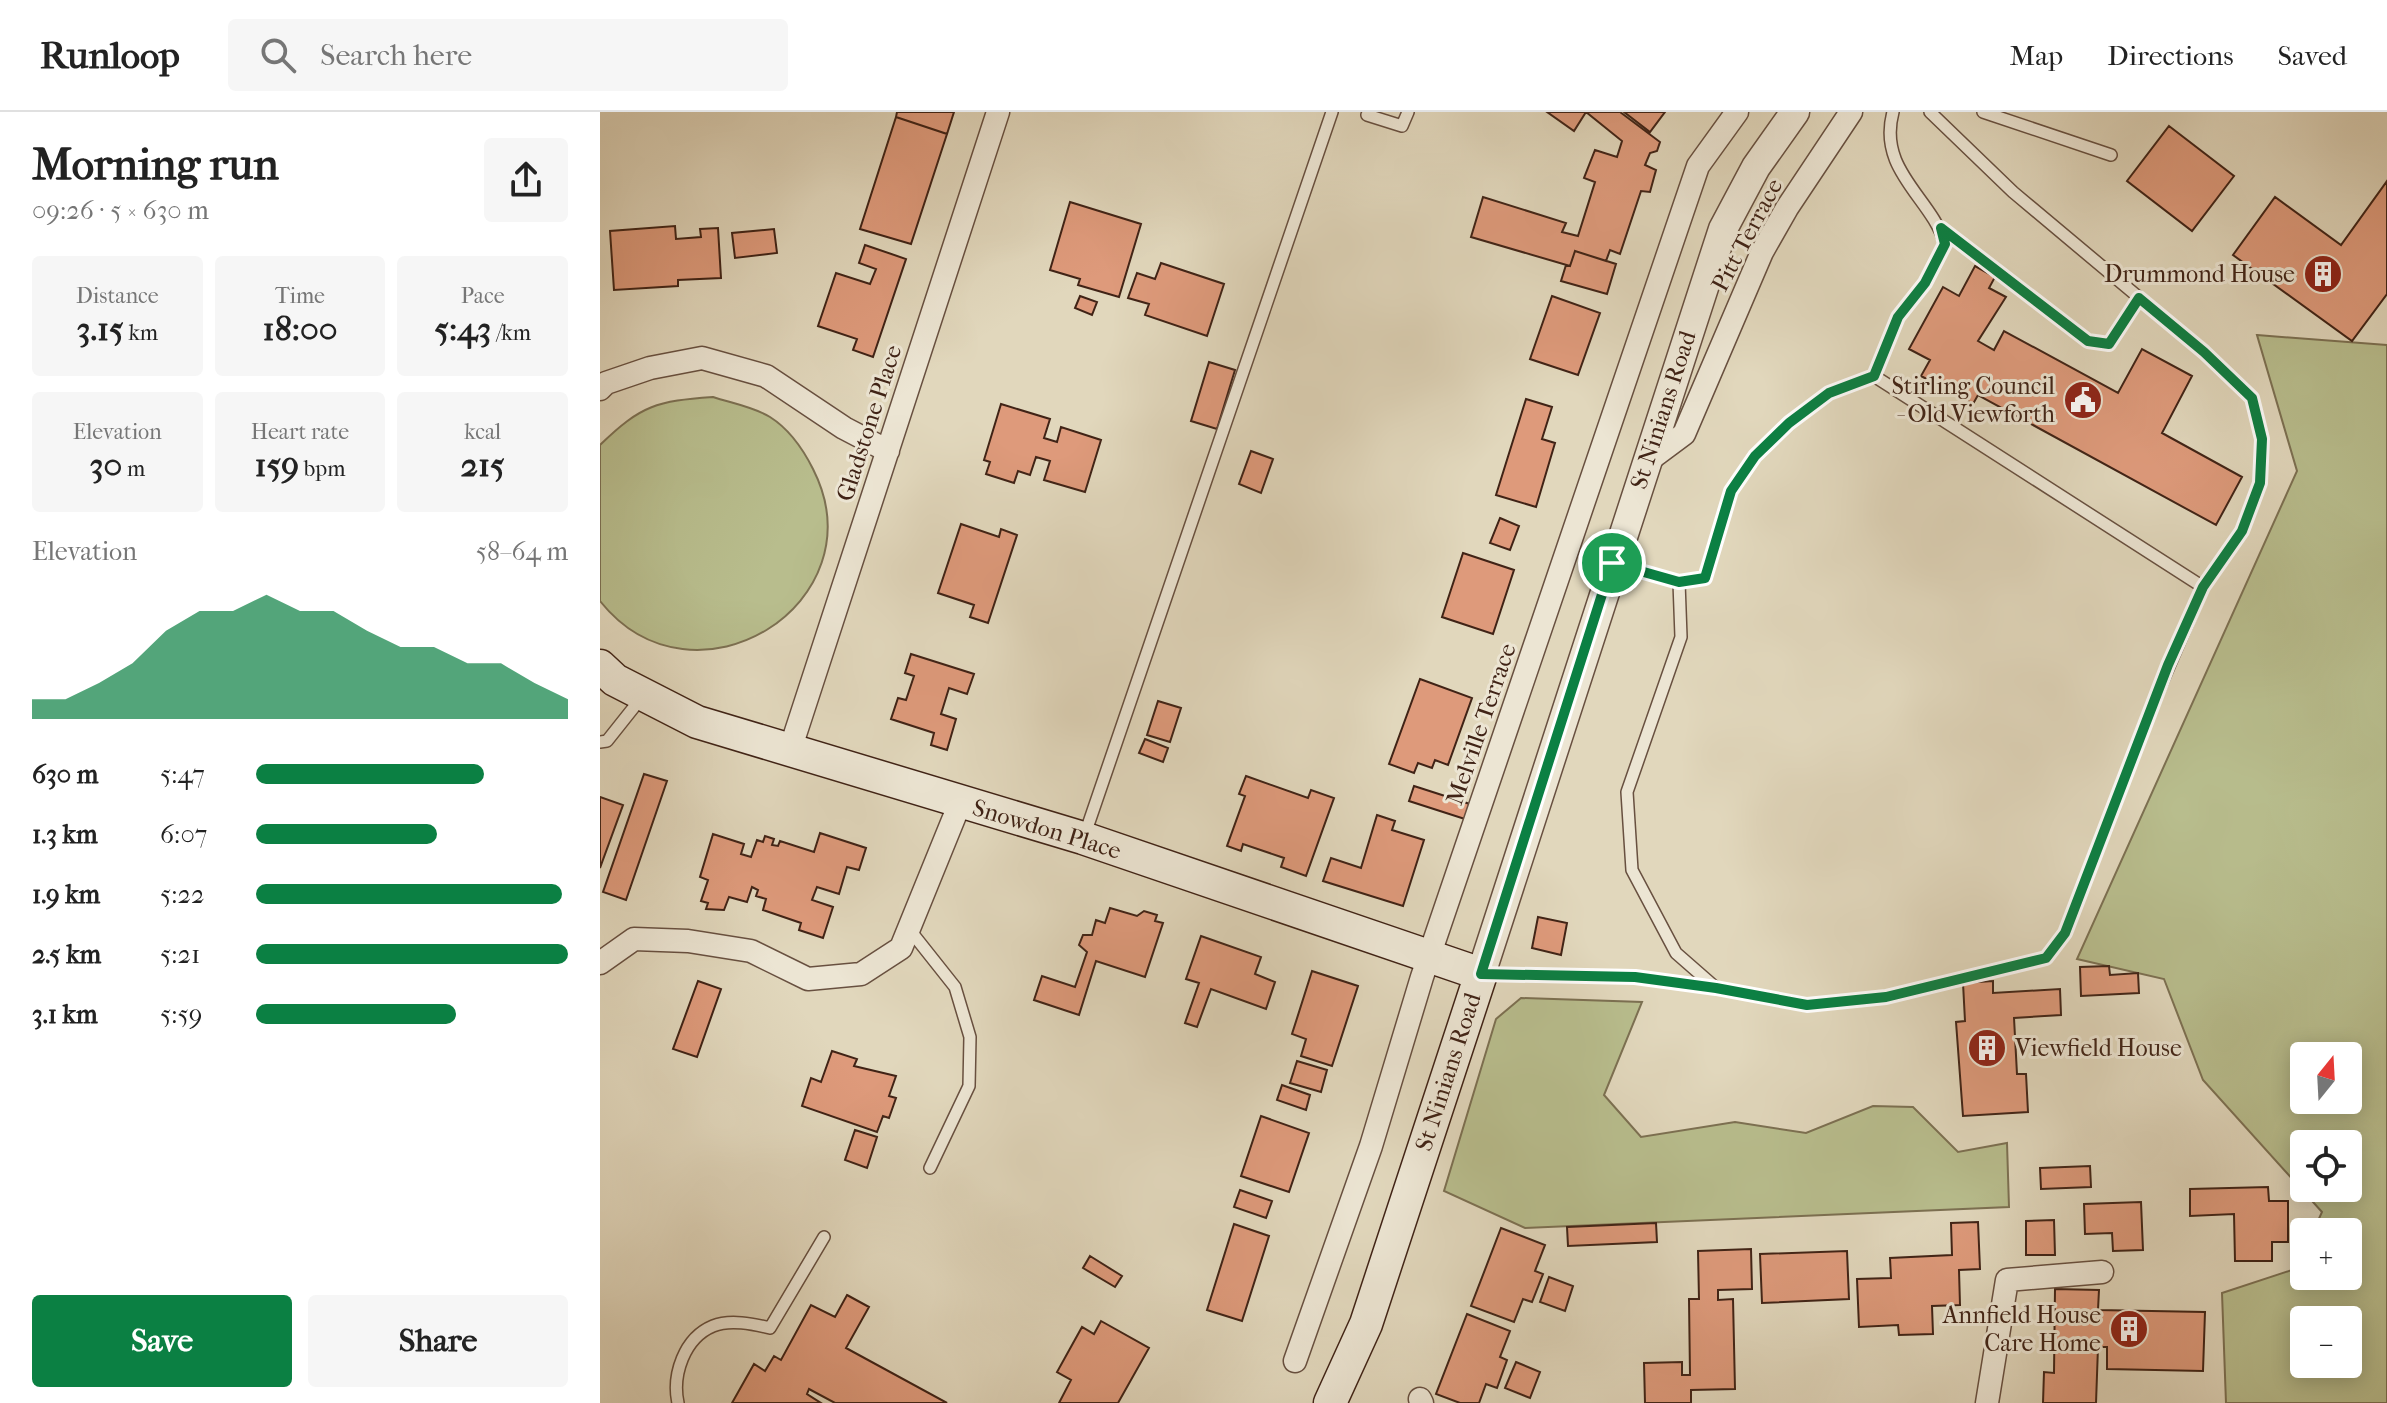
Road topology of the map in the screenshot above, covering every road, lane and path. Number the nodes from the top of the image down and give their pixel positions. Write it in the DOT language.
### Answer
graph roads {
  1 [pos="998,112"];
  2 [pos="1332,112"];
  3 [pos="1408,112"];
  4 [pos="1737,112"];
  5 [pos="1795,112"];
  6 [pos="1851,112"];
  7 [pos="1893,112"];
  8 [pos="1930,112"];
  9 [pos="1983,112"];
  10 [pos="1367,115"];
  11 [pos="2111,155"];
  12 [pos="1941,228"];
  13 [pos="2139,298"];
  14 [pos="1874,376"];
  15 [pos="600,389"];
  16 [pos="888,451"];
  17 [pos="1645,463"];
  18 [pos="1612,563"];
  19 [pos="1679,582"];
  20 [pos="2203,587"];
  21 [pos="608,673"];
  22 [pos="644,695"];
  23 [pos="600,742"];
  24 [pos="790,750"];
  25 [pos="960,803"];
  26 [pos="1083,838"];
  27 [pos="909,929"];
  28 [pos="1430,957"];
  29 [pos="600,963"];
  30 [pos="1481,974"];
  31 [pos="1716,988"];
  32 [pos="930,1168"];
  33 [pos="824,1237"];
  34 [pos="2102,1272"];
  35 [pos="1295,1361"];
  36 [pos="678,1403"];
  37 [pos="1330,1403"];
  38 [pos="1987,1403"];
  1 -- 16 [label="street, Gladstone Place"];
  2 -- 26 [label="lane"];
  3 -- 10 [label="lane"];
  4 -- 28 [label="street, Melville Terrace"];
  5 -- 17 [label="street, St Ninians Road"];
  6 -- 17 [label="street, Pitt Terrace"];
  7 -- 12 [label="lane"];
  8 -- 13 [label="lane"];
  9 -- 11 [label="lane"];
  12 -- 13 [label="lane"];
  12 -- 14 [label="lane"];
  13 -- 20 [label="lane"];
  14 -- 19 [label="lane"];
  14 -- 20 [label="lane"];
  15 -- 16 [label="street"];
  16 -- 24 [label="street, Gladstone Place"];
  17 -- 18 [label="street, St Ninians Road"];
  18 -- 19 [label="lane"];
  18 -- 30 [label="street, St Ninians Road"];
  19 -- 31 [label="lane"];
  20 -- 31 [label="lane"];
  21 -- 22 [label="main road, Snowdon Place"];
  22 -- 23 [label="lane"];
  22 -- 24 [label="main road, Snowdon Place"];
  24 -- 25 [label="main road, Snowdon Place"];
  25 -- 26 [label="main road, Snowdon Place"];
  25 -- 27 [label="street"];
  26 -- 28 [label="main road, Snowdon Place"];
  27 -- 29 [label="street"];
  27 -- 32 [label="lane"];
  28 -- 30 [label="main road, Snowdon Place"];
  28 -- 35 [label="street, Melville Terrace"];
  30 -- 31 [label="lane"];
  30 -- 37 [label="main road, St Ninians Road"];
  33 -- 36 [label="lane"];
  34 -- 38 [label="street"];
}
